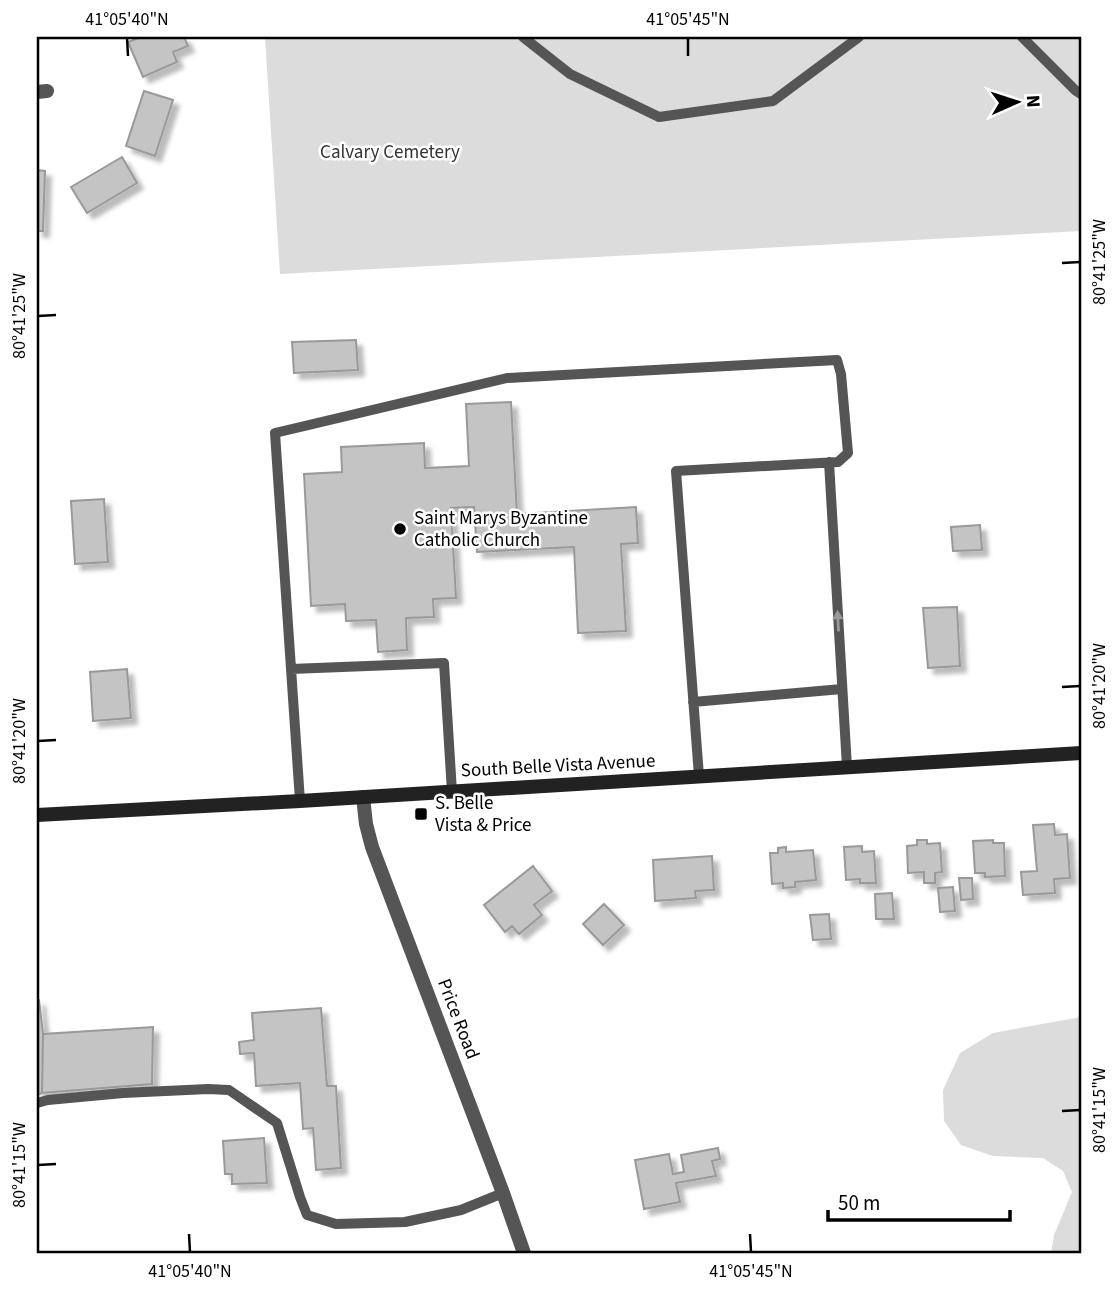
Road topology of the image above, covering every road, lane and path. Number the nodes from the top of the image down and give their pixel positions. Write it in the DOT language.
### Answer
graph roads {
  1 [pos="523,37"];
  2 [pos="859,37"];
  3 [pos="1022,37"];
  4 [pos="1081,94"];
  5 [pos="829,462"];
  6 [pos="291,669"];
  7 [pos="842,689"];
  8 [pos="693,702"];
  9 [pos="1081,753"];
  10 [pos="847,767"];
  11 [pos="699,776"];
  12 [pos="452,792"];
  13 [pos="363,797"];
  14 [pos="300,801"];
  15 [pos="37,815"];
  16 [pos="37,1102"];
  17 [pos="503,1193"];
  18 [pos="524,1253"];
  1 -- 2 [label="lane"];
  3 -- 4 [label="lane"];
  5 -- 6 [label="lane"];
  7 -- 5 [label="lane, one-way"];
  5 -- 8 [label="lane"];
  6 -- 12 [label="lane"];
  6 -- 14 [label="lane"];
  7 -- 8 [label="lane"];
  7 -- 10 [label="lane"];
  8 -- 11 [label="lane"];
  9 -- 10 [label="street, South Belle Vista Avenue"];
  10 -- 11 [label="street, South Belle Vista Avenue"];
  11 -- 12 [label="street, South Belle Vista Avenue"];
  12 -- 13 [label="street, South Belle Vista Avenue"];
  13 -- 14 [label="street, South Belle Vista Avenue"];
  13 -- 17 [label="street, Price Road"];
  14 -- 15 [label="street, South Belle Vista Avenue"];
  16 -- 17 [label="lane"];
  17 -- 18 [label="street, Price Road"];
}
